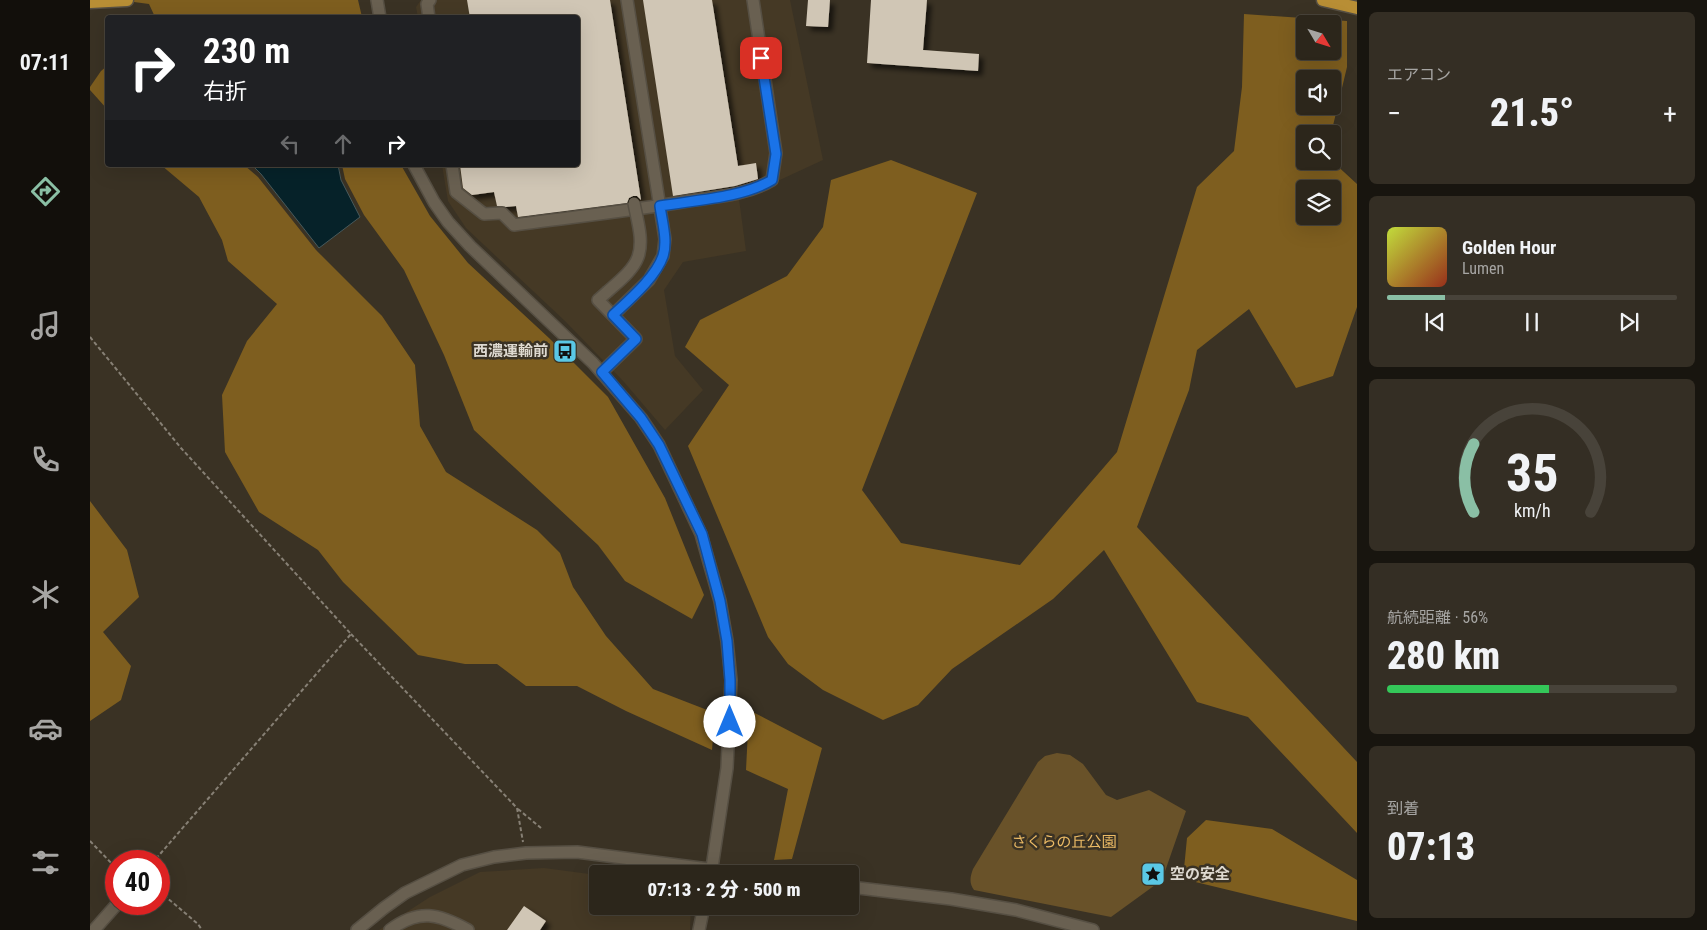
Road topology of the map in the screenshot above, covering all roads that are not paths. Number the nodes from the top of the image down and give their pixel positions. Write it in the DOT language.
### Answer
graph roads {
  1 [pos="127,0"];
  2 [pos="377,0"];
  3 [pos="430,0"];
  4 [pos="627,0"];
  5 [pos="753,0"];
  6 [pos="1323,0"];
  7 [pos="90,2"];
  8 [pos="1357,8"];
  9 [pos="380,15"];
  10 [pos="429,15"];
  11 [pos="415,167"];
  12 [pos="452,167"];
  13 [pos="634,203"];
  14 [pos="660,206"];
  15 [pos="613,315"];
  16 [pos="602,372"];
  17 [pos="664,865"];
  18 [pos="712,865"];
  19 [pos="859,888"];
  20 [pos="107,915"];
  21 [pos="702,915"];
  22 [pos="94,930"];
  23 [pos="357,930"];
  24 [pos="390,930"];
  25 [pos="468,930"];
  26 [pos="698,930"];
  27 [pos="1093,930"];
  1 -- 7 [label="main road"];
  2 -- 9 [label="street"];
  3 -- 10 [label="street"];
  4 -- 14 [label="street"];
  5 -- 14 [label="street"];
  6 -- 8 [label="main road"];
  11 -- 16 [label="street"];
  12 -- 14 [label="street"];
  13 -- 15 [label="street, bridge"];
  14 -- 15 [label="street"];
  15 -- 16 [label="street"];
  16 -- 18 [label="street"];
  17 -- 23 [label="street"];
  19 -- 27 [label="street"];
  20 -- 22 [label="street"];
  21 -- 26 [label="street"];
  24 -- 25 [label="street"];
}
